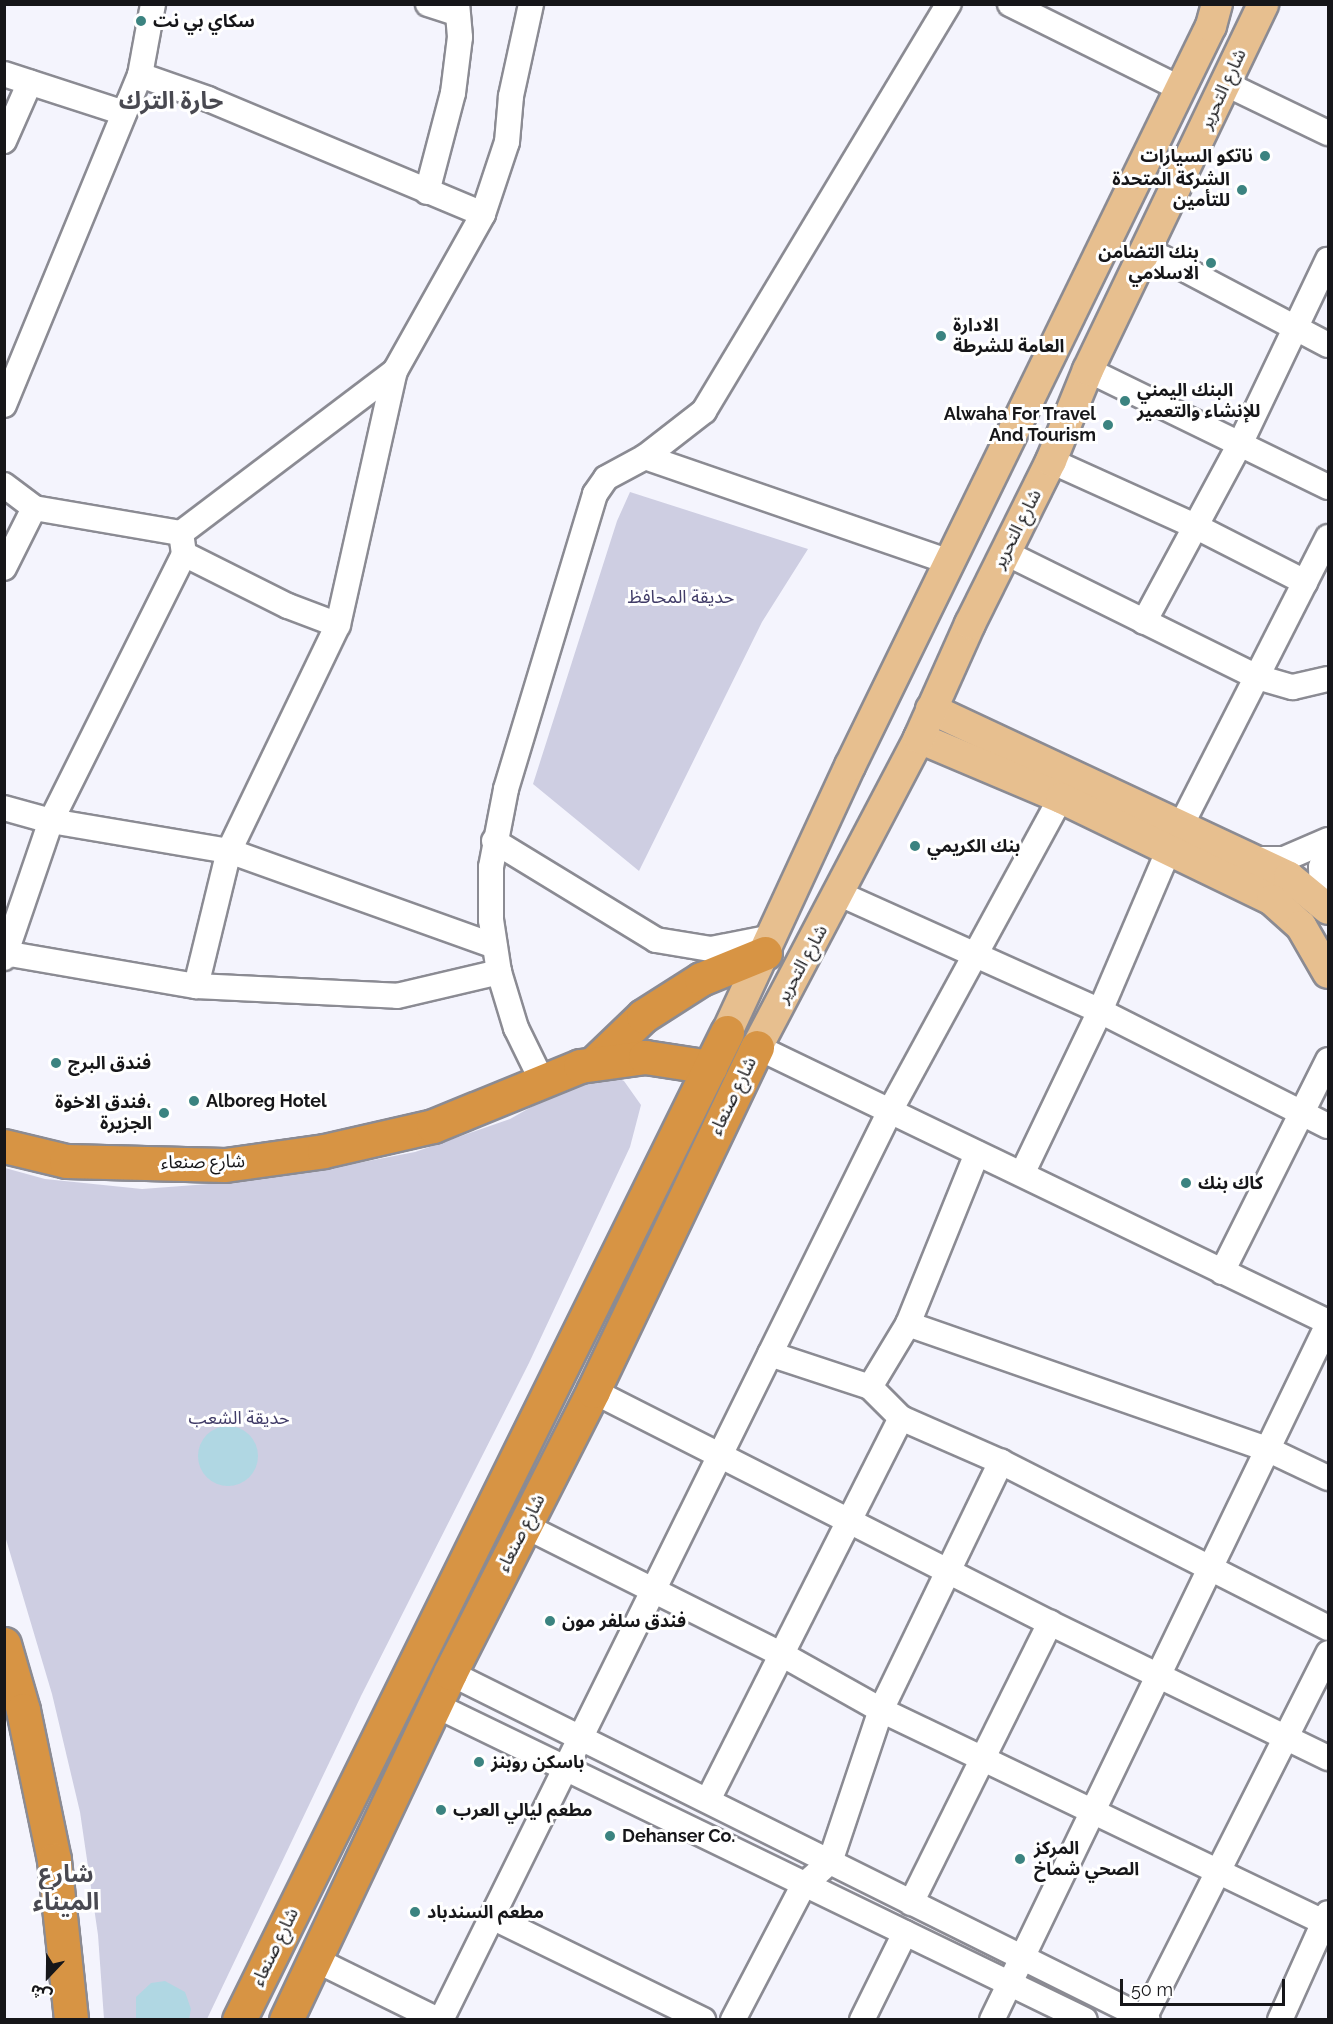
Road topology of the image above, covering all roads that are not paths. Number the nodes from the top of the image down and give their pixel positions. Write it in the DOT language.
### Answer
graph roads {
  1 [pos="153,4"];
  2 [pos="428,4"];
  3 [pos="531,4"];
  4 [pos="949,4"];
  5 [pos="1010,4"];
  6 [pos="1217,4"];
  7 [pos="1263,4"];
  8 [pos="456,9"];
  9 [pos="4,74"];
  10 [pos="140,75"];
  11 [pos="30,82"];
  12 [pos="1226,84"];
  13 [pos="1181,89"];
  14 [pos="124,113"];
  15 [pos="1329,133"];
  16 [pos="4,141"];
  17 [pos="427,192"];
  18 [pos="483,214"];
  19 [pos="1146,249"];
  20 [pos="1329,260"];
  21 [pos="1296,328"];
  22 [pos="1329,345"];
  23 [pos="11,366"];
  24 [pos="1088,370"];
  25 [pos="395,371"];
  26 [pos="4,405"];
  27 [pos="1241,442"];
  28 [pos="645,457"];
  29 [pos="1051,461"];
  30 [pos="4,485"];
  31 [pos="1329,488"];
  32 [pos="34,508"];
  33 [pos="1193,525"];
  34 [pos="1329,537"];
  35 [pos="182,544"];
  36 [pos="953,555"];
  37 [pos="1002,560"];
  38 [pos="4,568"];
  39 [pos="1305,582"];
  40 [pos="929,604"];
  41 [pos="1144,622"];
  42 [pos="970,624"];
  43 [pos="338,625"];
  44 [pos="1257,677"];
  45 [pos="1329,679"];
  46 [pos="931,709"];
  47 [pos="919,738"];
  48 [pos="1061,798"];
  49 [pos="4,808"];
  50 [pos="51,821"];
  51 [pos="1176,837"];
  52 [pos="1329,840"];
  53 [pos="494,841"];
  54 [pos="1329,846"];
  55 [pos="229,851"];
  56 [pos="1253,859"];
  57 [pos="840,894"];
  58 [pos="1329,908"];
  59 [pos="769,945"];
  60 [pos="494,946"];
  61 [pos="5,955"];
  62 [pos="975,956"];
  63 [pos="499,972"];
  64 [pos="1329,973"];
  65 [pos="196,986"];
  66 [pos="1100,1011"];
  67 [pos="727,1032"];
  68 [pos="757,1047"];
  69 [pos="1329,1060"];
  70 [pos="593,1064"];
  71 [pos="710,1067"];
  72 [pos="542,1081"];
  73 [pos="890,1111"];
  74 [pos="1302,1111"];
  75 [pos="1329,1126"];
  76 [pos="4,1146"];
  77 [pos="977,1153"];
  78 [pos="1022,1174"];
  79 [pos="1222,1272"];
  80 [pos="1329,1323"];
  81 [pos="908,1324"];
  82 [pos="770,1354"];
  83 [pos="870,1387"];
  84 [pos="593,1391"];
  85 [pos="901,1418"];
  86 [pos="1268,1452"];
  87 [pos="720,1455"];
  88 [pos="1001,1462"];
  89 [pos="1329,1478"];
  90 [pos="846,1520"];
  91 [pos="525,1526"];
  92 [pos="1214,1567"];
  93 [pos="951,1569"];
  94 [pos="653,1590"];
  95 [pos="1050,1623"];
  96 [pos="1329,1628"];
  97 [pos="4,1644"];
  98 [pos="1329,1653"];
  99 [pos="783,1655"];
  100 [pos="450,1673"];
  101 [pos="1161,1675"];
  102 [pos="435,1705"];
  103 [pos="881,1710"];
  104 [pos="1288,1737"];
  105 [pos="580,1738"];
  106 [pos="981,1758"];
  107 [pos="1329,1758"];
  108 [pos="565,1769"];
  109 [pos="708,1800"];
  110 [pos="1095,1810"];
  111 [pos="830,1863"];
  112 [pos="1218,1870"];
  113 [pos="806,1885"];
  114 [pos="911,1903"];
  115 [pos="492,1917"];
  116 [pos="1327,1921"];
  117 [pos="905,1933"];
  118 [pos="314,1959"];
  119 [pos="1022,1959"];
  120 [pos="1009,1984"];
  121 [pos="71,2019"];
  122 [pos="239,2019"];
  123 [pos="286,2019"];
  124 [pos="440,2019"];
  125 [pos="703,2019"];
  126 [pos="733,2019"];
  127 [pos="862,2019"];
  128 [pos="992,2019"];
  129 [pos="1085,2019"];
  130 [pos="1145,2019"];
  131 [pos="1280,2019"];
  1 -- 10 [label="street"];
  2 -- 8 [label="street"];
  3 -- 18 [label="street"];
  4 -- 28 [label="street"];
  5 -- 13 [label="street"];
  6 -- 13 [label="main road, شارع التحرير"];
  7 -- 12 [label="main road, شارع التحرير"];
  8 -- 17 [label="street"];
  9 -- 11 [label="street"];
  10 -- 14 [label="street"];
  10 -- 17 [label="street"];
  11 -- 14 [label="street"];
  11 -- 16 [label="street"];
  12 -- 15 [label="street"];
  12 -- 19 [label="main road, شارع التحرير"];
  13 -- 36 [label="main road, شارع التحرير"];
  14 -- 23 [label="street"];
  17 -- 18 [label="street"];
  18 -- 25 [label="street"];
  19 -- 21 [label="street"];
  19 -- 24 [label="main road, شارع التحرير"];
  20 -- 21 [label="street"];
  21 -- 22 [label="street"];
  21 -- 27 [label="street"];
  23 -- 26 [label="street"];
  24 -- 27 [label="street"];
  24 -- 29 [label="main road, شارع التحرير"];
  25 -- 35 [label="street"];
  25 -- 43 [label="street"];
  27 -- 31 [label="street"];
  27 -- 33 [label="street"];
  28 -- 36 [label="street"];
  28 -- 53 [label="street"];
  29 -- 33 [label="street"];
  29 -- 37 [label="main road, شارع التحرير"];
  30 -- 32 [label="street"];
  32 -- 35 [label="street"];
  32 -- 38 [label="street"];
  33 -- 39 [label="street"];
  33 -- 41 [label="street"];
  34 -- 39 [label="street"];
  35 -- 43 [label="street"];
  35 -- 50 [label="street"];
  36 -- 37 [label="main road"];
  36 -- 40 [label="main road, شارع التحرير"];
  37 -- 41 [label="street"];
  37 -- 42 [label="main road, شارع التحرير"];
  39 -- 44 [label="street"];
  40 -- 42 [label="main road"];
  40 -- 59 [label="main road, شارع التحرير"];
  41 -- 44 [label="street"];
  42 -- 46 [label="main road, شارع التحرير"];
  43 -- 55 [label="street"];
  44 -- 45 [label="street"];
  44 -- 51 [label="street"];
  46 -- 47 [label="main road, شارع التحرير"];
  46 -- 51 [label="main road"];
  47 -- 48 [label="main road"];
  47 -- 57 [label="main road, شارع التحرير"];
  48 -- 51 [label="main road"];
  48 -- 62 [label="street"];
  49 -- 50 [label="street"];
  50 -- 55 [label="street"];
  50 -- 61 [label="street"];
  51 -- 56 [label="main road"];
  51 -- 64 [label="main road"];
  51 -- 66 [label="street"];
  52 -- 56 [label="street"];
  53 -- 59 [label="street"];
  53 -- 60 [label="street"];
  54 -- 58 [label="street"];
  55 -- 60 [label="street"];
  55 -- 65 [label="street"];
  56 -- 58 [label="main road"];
  57 -- 62 [label="street"];
  57 -- 68 [label="main road, شارع التحرير"];
  59 -- 67 [label="main road, شارع التحرير"];
  59 -- 70 [label="highway"];
  60 -- 63 [label="street"];
  61 -- 65 [label="street"];
  62 -- 66 [label="street"];
  62 -- 73 [label="street"];
  63 -- 65 [label="street"];
  63 -- 72 [label="street"];
  66 -- 74 [label="street"];
  66 -- 78 [label="street"];
  67 -- 71 [label="highway, شارع صنعاء"];
  68 -- 73 [label="street"];
  68 -- 84 [label="highway, شارع صنعاء"];
  69 -- 74 [label="street"];
  70 -- 71 [label="highway, شارع صنعاء"];
  70 -- 72 [label="highway, شارع صنعاء"];
  71 -- 122 [label="highway, شارع صنعاء"];
  72 -- 76 [label="highway, شارع صنعاء"];
  73 -- 77 [label="street"];
  73 -- 82 [label="street"];
  74 -- 75 [label="street"];
  74 -- 79 [label="street"];
  77 -- 78 [label="street"];
  77 -- 81 [label="street"];
  78 -- 79 [label="street"];
  79 -- 80 [label="street"];
  80 -- 86 [label="street"];
  81 -- 83 [label="street"];
  81 -- 86 [label="street"];
  82 -- 83 [label="street"];
  82 -- 87 [label="street"];
  83 -- 85 [label="street"];
  84 -- 87 [label="street"];
  84 -- 91 [label="highway, شارع صنعاء"];
  85 -- 88 [label="street"];
  85 -- 90 [label="street"];
  86 -- 89 [label="street"];
  86 -- 92 [label="street"];
  87 -- 90 [label="street"];
  87 -- 94 [label="street"];
  88 -- 92 [label="street"];
  88 -- 93 [label="street"];
  90 -- 93 [label="street"];
  90 -- 99 [label="street"];
  91 -- 94 [label="street"];
  91 -- 100 [label="highway, شارع صنعاء"];
  92 -- 96 [label="street"];
  92 -- 101 [label="street"];
  93 -- 95 [label="street"];
  93 -- 103 [label="street"];
  94 -- 99 [label="street"];
  94 -- 105 [label="street"];
  95 -- 101 [label="street"];
  95 -- 106 [label="street"];
  97 -- 121 [label="highway"];
  98 -- 104 [label="street"];
  99 -- 103 [label="street"];
  99 -- 109 [label="street"];
  100 -- 102 [label="highway, شارع صنعاء"];
  100 -- 105 [label="street"];
  101 -- 104 [label="street"];
  101 -- 110 [label="street"];
  102 -- 108 [label="street"];
  102 -- 118 [label="highway, شارع صنعاء"];
  103 -- 106 [label="street"];
  103 -- 111 [label="street"];
  104 -- 107 [label="street"];
  104 -- 112 [label="street"];
  105 -- 108 [label="street"];
  105 -- 109 [label="street"];
  106 -- 110 [label="street"];
  106 -- 114 [label="street"];
  108 -- 113 [label="street"];
  108 -- 115 [label="street"];
  109 -- 111 [label="street"];
  110 -- 112 [label="street"];
  110 -- 119 [label="street"];
  111 -- 113 [label="street"];
  111 -- 114 [label="street"];
  112 -- 116 [label="street"];
  112 -- 130 [label="street"];
  113 -- 117 [label="street"];
  113 -- 126 [label="street"];
  114 -- 119 [label="street"];
  115 -- 124 [label="street"];
  115 -- 125 [label="street"];
  116 -- 131 [label="street"];
  117 -- 120 [label="street"];
  117 -- 127 [label="street"];
  118 -- 123 [label="highway, شارع صنعاء"];
  118 -- 124 [label="street"];
  119 -- 120 [label="street"];
  119 -- 130 [label="street"];
  120 -- 128 [label="street"];
  120 -- 129 [label="street"];
}
